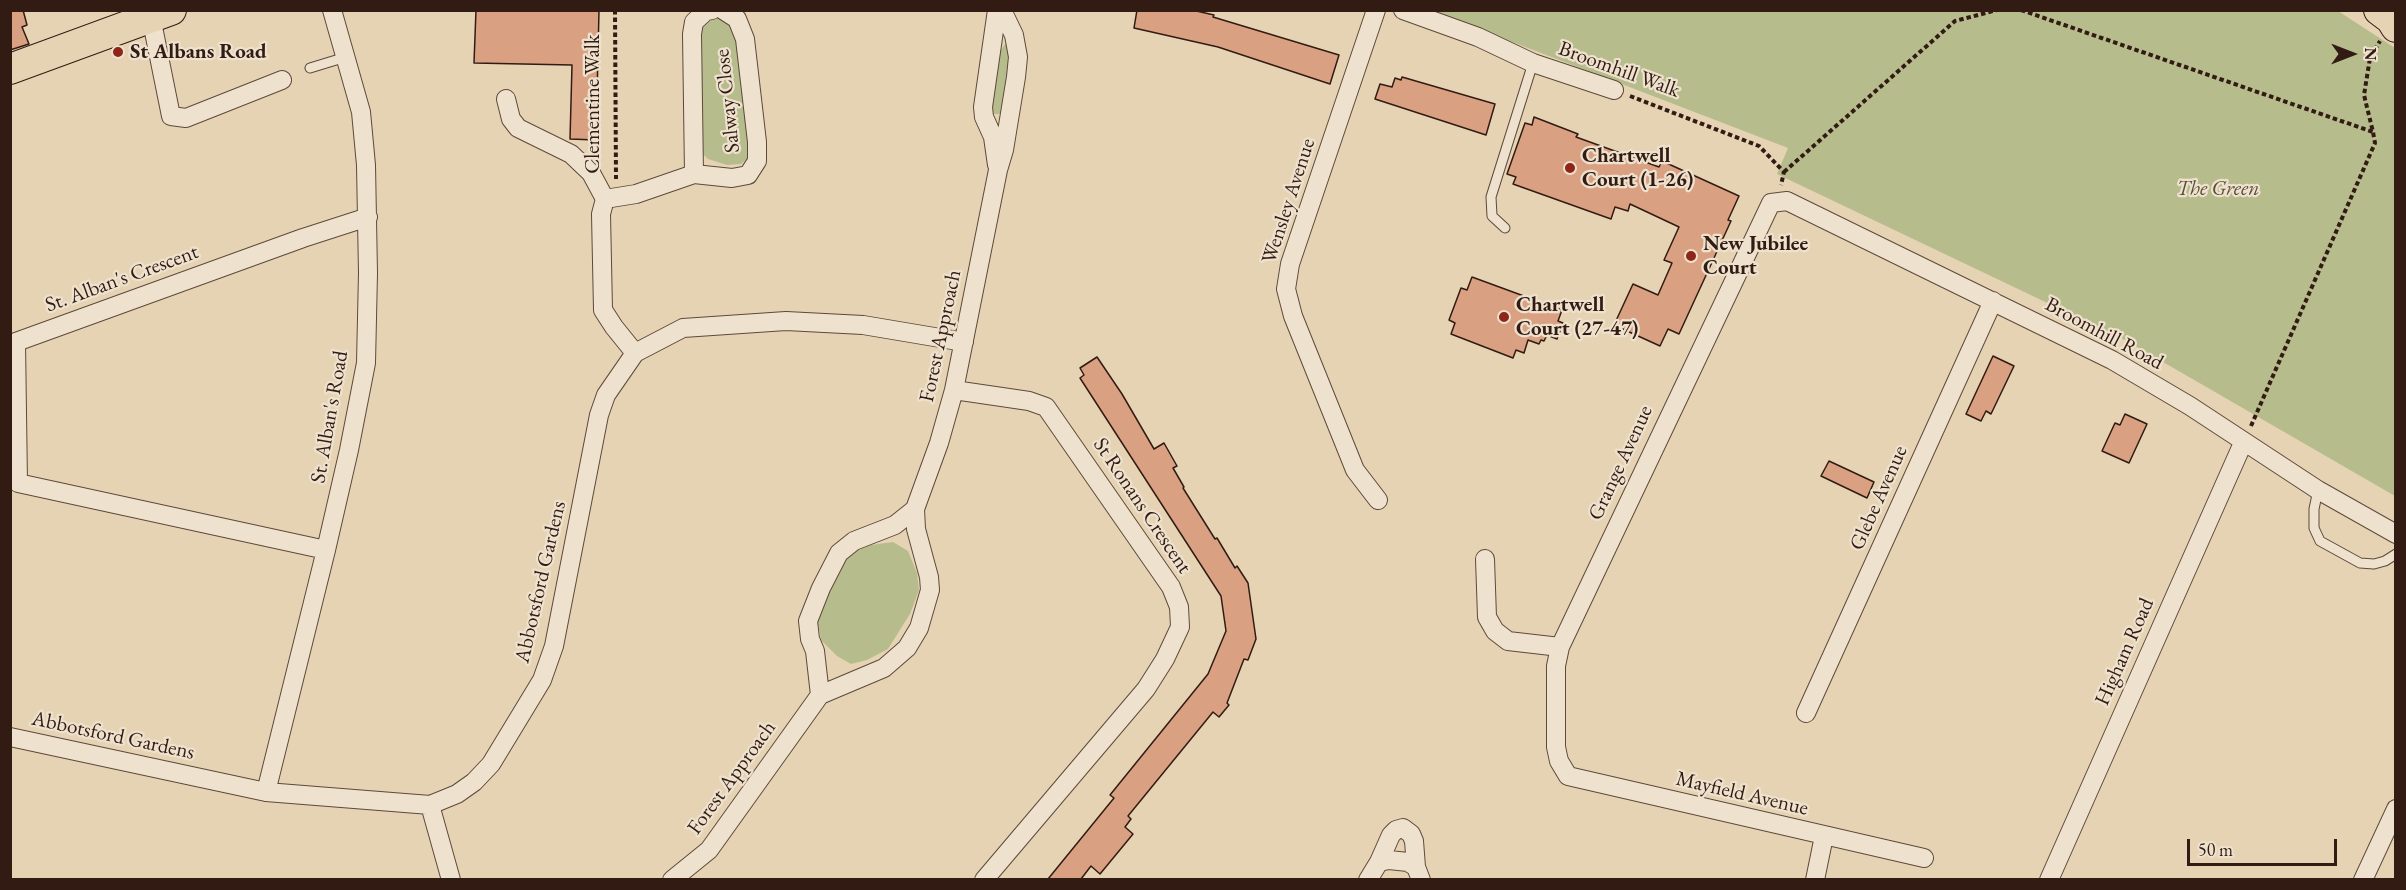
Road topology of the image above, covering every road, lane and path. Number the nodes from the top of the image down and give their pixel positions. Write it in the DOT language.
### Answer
graph roads {
  1 [pos="332,10"];
  2 [pos="615,10"];
  3 [pos="712,10"];
  4 [pos="723,10"];
  5 [pos="998,10"];
  6 [pos="1002,10"];
  7 [pos="1376,10"];
  8 [pos="1403,10"];
  9 [pos="1997,10"];
  10 [pos="2021,10"];
  11 [pos="161,14"];
  12 [pos="2389,22"];
  13 [pos="346,57"];
  14 [pos="1533,63"];
  15 [pos="310,68"];
  16 [pos="10,69"];
  17 [pos="282,80"];
  18 [pos="1614,90"];
  19 [pos="506,99"];
  20 [pos="2373,132"];
  21 [pos="998,170"];
  22 [pos="1784,172"];
  23 [pos="694,174"];
  24 [pos="610,198"];
  25 [pos="1778,201"];
  26 [pos="368,217"];
  27 [pos="1505,228"];
  28 [pos="1993,301"];
  29 [pos="964,342"];
  30 [pos="635,353"];
  31 [pos="954,390"];
  32 [pos="2243,443"];
  33 [pos="2318,490"];
  34 [pos="1378,500"];
  35 [pos="915,509"];
  36 [pos="2396,534"];
  37 [pos="326,550"];
  38 [pos="2396,554"];
  39 [pos="1485,559"];
  40 [pos="1560,646"];
  41 [pos="820,695"];
  42 [pos="1806,713"];
  43 [pos="10,737"];
  44 [pos="1559,761"];
  45 [pos="266,792"];
  46 [pos="430,805"];
  47 [pos="2396,809"];
  48 [pos="1824,836"];
  49 [pos="1924,858"];
  50 [pos="1379,862"];
  51 [pos="1418,873"];
  52 [pos="451,879"];
  53 [pos="672,879"];
  54 [pos="984,879"];
  55 [pos="1368,879"];
  56 [pos="1815,879"];
  57 [pos="2049,879"];
  58 [pos="2363,879"];
  1 -- 13 [label="street, St. Alban's Road"];
  2 -- 24 [label="path, Clementine Walk"];
  3 -- 23 [label="street, Salway Close"];
  4 -- 23 [label="street, Salway Close"];
  5 -- 21 [label="street, Forest Approach"];
  6 -- 21 [label="street, Forest Approach"];
  7 -- 34 [label="street, Wensley Avenue"];
  8 -- 14 [label="street, Broomhill Walk"];
  9 -- 22 [label="path"];
  10 -- 20 [label="path"];
  11 -- 16 [label="main road"];
  11 -- 17 [label="street"];
  12 -- 20 [label="path"];
  13 -- 15 [label="lane"];
  13 -- 26 [label="street, St. Alban's Road"];
  14 -- 18 [label="street, Broomhill Walk"];
  14 -- 27 [label="lane"];
  18 -- 22 [label="path, Broomhill Walk"];
  19 -- 24 [label="street, Clementine Walk"];
  20 -- 32 [label="path"];
  21 -- 29 [label="street, Forest Approach"];
  22 -- 25 [label="path"];
  23 -- 24 [label="street, Salway Close"];
  24 -- 30 [label="street"];
  25 -- 28 [label="street, Broomhill Road"];
  25 -- 40 [label="street, Grange Avenue"];
  26 -- 37 [label="street, St. Alban's Road"];
  26 -- 37 [label="street, St. Alban's Crescent"];
  28 -- 32 [label="street, Broomhill Road"];
  28 -- 42 [label="street, Glebe Avenue"];
  29 -- 30 [label="street, Abbotsford Gardens"];
  29 -- 31 [label="street, Forest Approach"];
  30 -- 46 [label="street, Abbotsford Gardens"];
  31 -- 35 [label="street, Forest Approach"];
  31 -- 54 [label="street, St Ronans Crescent"];
  32 -- 33 [label="street, Broomhill Road"];
  32 -- 57 [label="street, Higham Road"];
  33 -- 36 [label="street, Broomhill Road"];
  33 -- 38 [label="lane"];
  35 -- 41 [label="street"];
  35 -- 41 [label="street, Forest Approach"];
  37 -- 45 [label="street, St. Alban's Road"];
  39 -- 40 [label="street"];
  40 -- 44 [label="street, Grange Avenue"];
  41 -- 53 [label="street, Forest Approach"];
  43 -- 45 [label="street, Abbotsford Gardens"];
  44 -- 48 [label="street, Mayfield Avenue"];
  45 -- 46 [label="street, Abbotsford Gardens"];
  46 -- 52 [label="street"];
  47 -- 58 [label="street"];
  48 -- 49 [label="street, Mayfield Avenue"];
  48 -- 56 [label="street"];
  50 -- 51 [label="street"];
  50 -- 51 [label="street"];
  50 -- 55 [label="street"];
}
